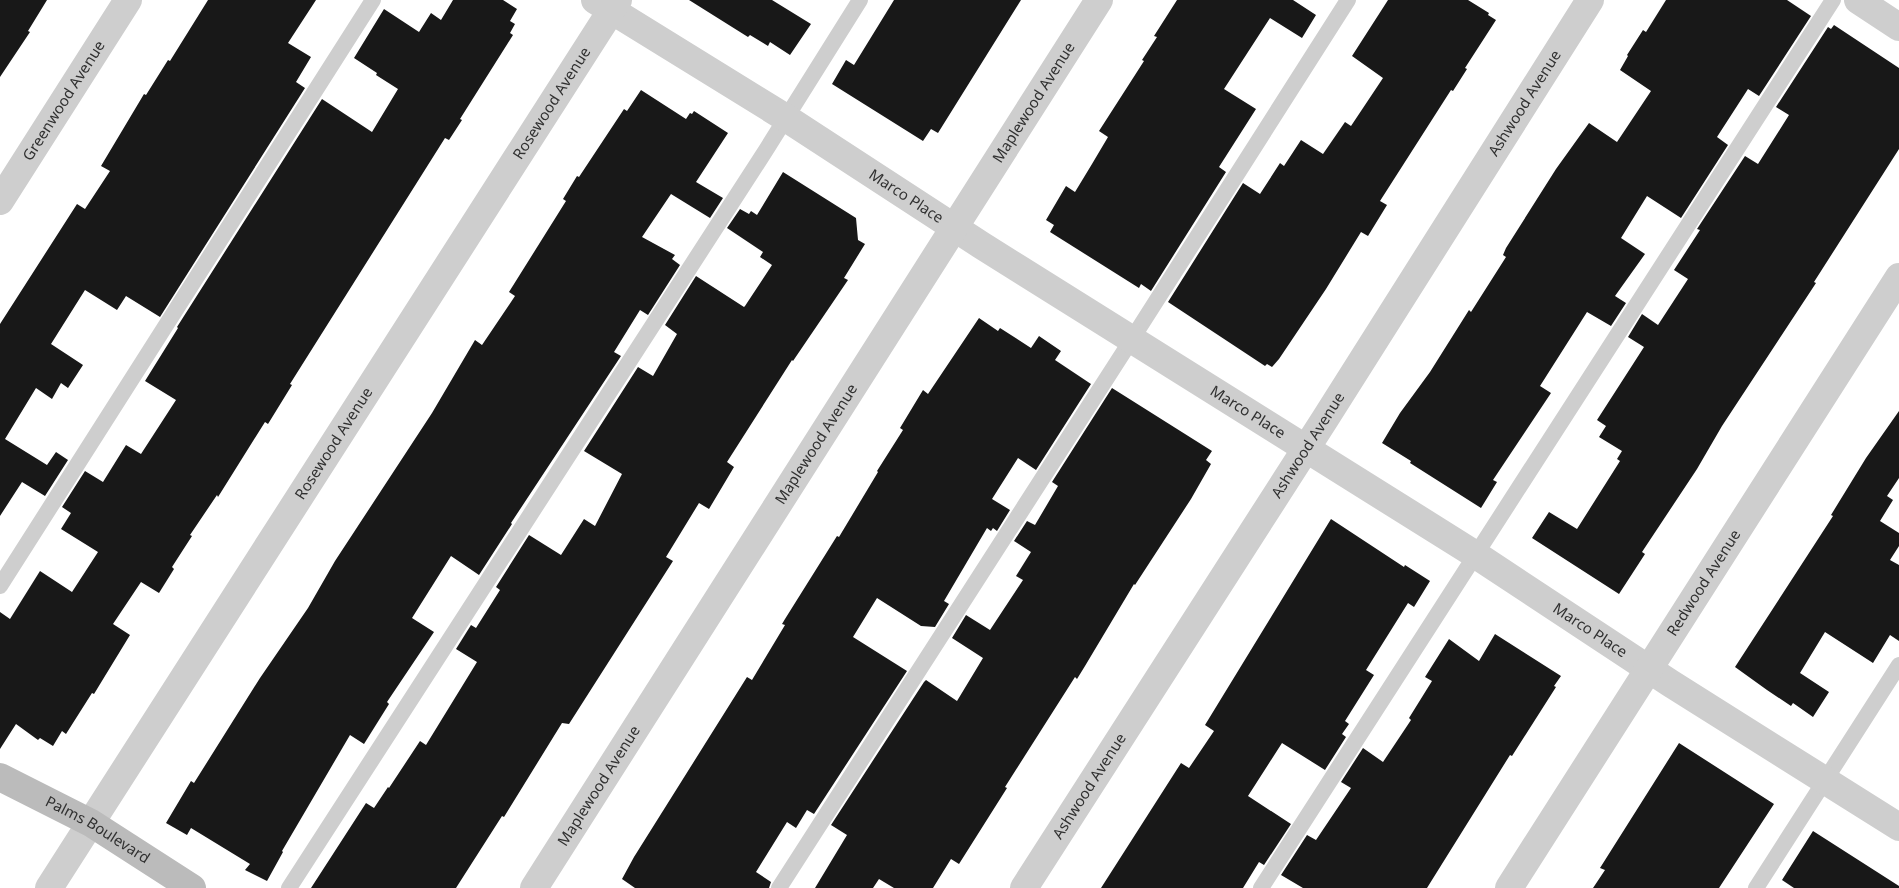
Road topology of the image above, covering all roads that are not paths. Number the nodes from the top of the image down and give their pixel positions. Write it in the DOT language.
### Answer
graph roads {
  1 [pos="128,0"];
  2 [pos="373,0"];
  3 [pos="860,0"];
  4 [pos="1099,0"];
  5 [pos="1348,0"];
  6 [pos="1590,0"];
  7 [pos="1833,0"];
  8 [pos="1858,0"];
  9 [pos="608,4"];
  10 [pos="1899,27"];
  11 [pos="786,118"];
  12 [pos="0,201"];
  13 [pos="955,228"];
  14 [pos="1899,277"];
  15 [pos="1132,339"];
  16 [pos="1306,448"];
  17 [pos="1476,555"];
  18 [pos="0,586"];
  19 [pos="1899,665"];
  20 [pos="1648,668"];
  21 [pos="0,777"];
  22 [pos="1824,781"];
  23 [pos="91,824"];
  24 [pos="1899,827"];
  25 [pos="49,888"];
  26 [pos="192,888"];
  27 [pos="289,888"];
  28 [pos="534,888"];
  29 [pos="779,888"];
  30 [pos="1024,888"];
  31 [pos="1261,888"];
  32 [pos="1509,888"];
  33 [pos="1756,888"];
  1 -- 12 [label="street, Greenwood Avenue"];
  2 -- 18 [label="lane"];
  3 -- 11 [label="lane"];
  4 -- 13 [label="street, Maplewood Avenue"];
  5 -- 15 [label="lane"];
  6 -- 16 [label="street, Ashwood Avenue"];
  7 -- 17 [label="lane"];
  8 -- 10 [label="street"];
  9 -- 11 [label="street, Marco Place"];
  9 -- 23 [label="street, Rosewood Avenue"];
  11 -- 13 [label="street, Marco Place"];
  11 -- 27 [label="lane"];
  13 -- 15 [label="street, Marco Place"];
  13 -- 28 [label="street, Maplewood Avenue"];
  14 -- 20 [label="street, Redwood Avenue"];
  15 -- 16 [label="street, Marco Place"];
  15 -- 29 [label="lane"];
  16 -- 17 [label="street, Marco Place"];
  16 -- 30 [label="street, Ashwood Avenue"];
  17 -- 20 [label="street, Marco Place"];
  17 -- 31 [label="lane"];
  19 -- 22 [label="lane"];
  20 -- 22 [label="street, Marco Place"];
  20 -- 32 [label="street, Redwood Avenue"];
  21 -- 23 [label="street, Palms Boulevard"];
  22 -- 24 [label="street, Marco Place"];
  22 -- 33 [label="lane"];
  23 -- 25 [label="street, Rosewood Avenue"];
  23 -- 26 [label="street, Palms Boulevard"];
}
